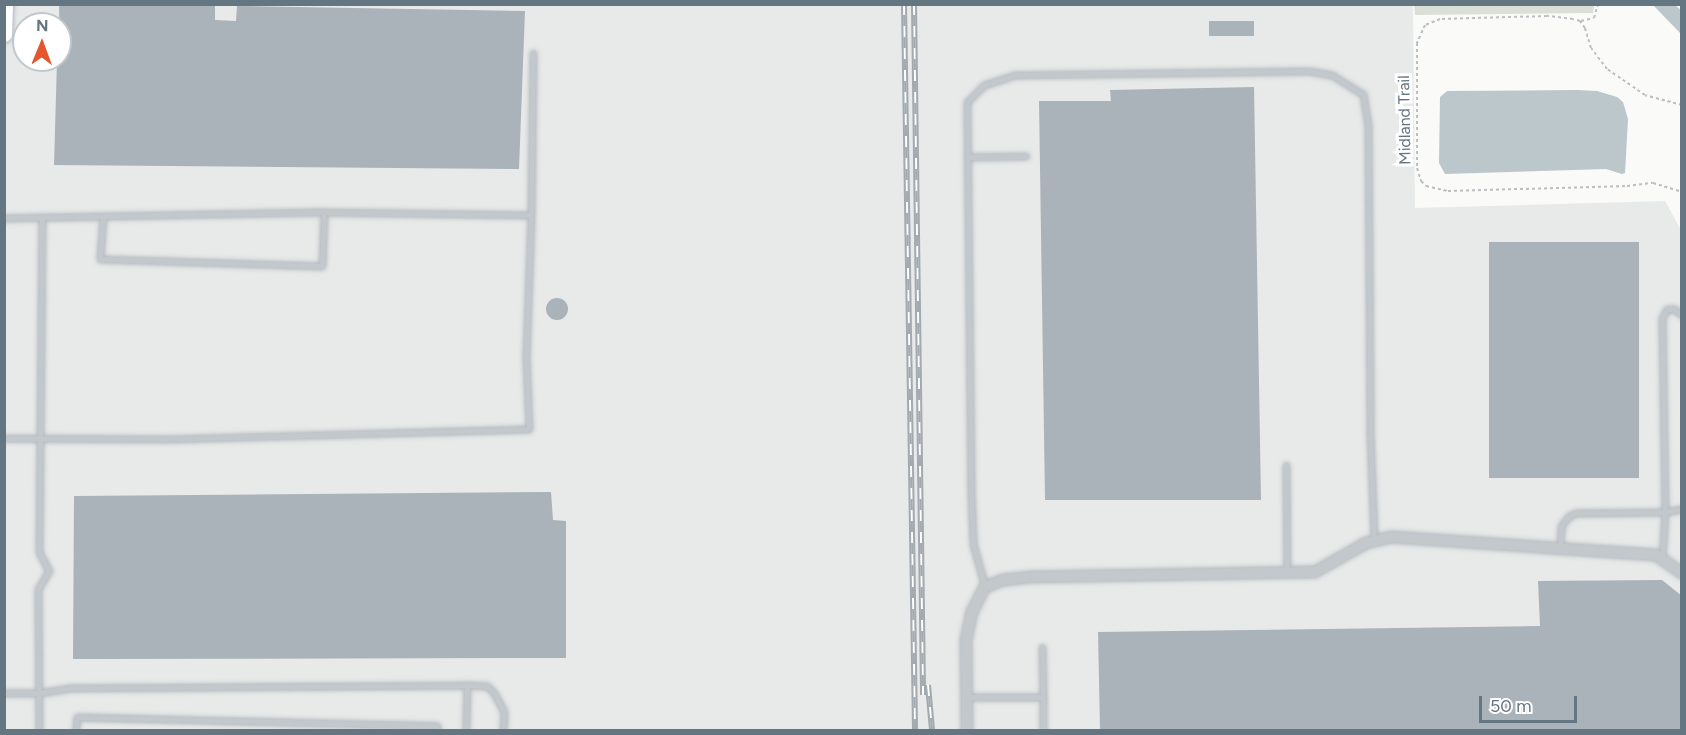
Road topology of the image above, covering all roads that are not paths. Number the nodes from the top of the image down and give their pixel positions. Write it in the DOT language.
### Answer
graph roads {
  1 [pos="5,4"];
  2 [pos="4,34"];
  3 [pos="533,53"];
  4 [pos="1026,156"];
  5 [pos="968,158"];
  6 [pos="324,212"];
  7 [pos="531,215"];
  8 [pos="103,216"];
  9 [pos="42,217"];
  10 [pos="4,218"];
  11 [pos="1682,315"];
  12 [pos="4,438"];
  13 [pos="40,438"];
  14 [pos="1286,465"];
  15 [pos="1682,508"];
  16 [pos="1665,512"];
  17 [pos="1374,541"];
  18 [pos="1560,547"];
  19 [pos="1662,559"];
  20 [pos="1682,573"];
  21 [pos="1287,574"];
  22 [pos="985,587"];
  23 [pos="1042,646"];
  24 [pos="467,685"];
  25 [pos="4,693"];
  26 [pos="39,693"];
  27 [pos="966,697"];
  28 [pos="1043,697"];
  29 [pos="39,730"];
  30 [pos="76,730"];
  31 [pos="437,730"];
  32 [pos="466,730"];
  33 [pos="503,730"];
  34 [pos="966,730"];
  35 [pos="1043,730"];
  1 -- 2 [label="street"];
  3 -- 7 [label="lane"];
  4 -- 5 [label="lane"];
  5 -- 17 [label="lane"];
  5 -- 22 [label="lane"];
  6 -- 7 [label="lane"];
  6 -- 8 [label="lane"];
  6 -- 8 [label="lane"];
  7 -- 13 [label="lane"];
  8 -- 9 [label="lane"];
  9 -- 10 [label="lane"];
  9 -- 13 [label="lane"];
  11 -- 16 [label="lane"];
  12 -- 13 [label="lane"];
  13 -- 26 [label="lane"];
  14 -- 21 [label="lane"];
  15 -- 16 [label="lane"];
  16 -- 18 [label="lane"];
  16 -- 19 [label="lane"];
  17 -- 18 [label="street"];
  17 -- 21 [label="street"];
  18 -- 19 [label="street"];
  19 -- 20 [label="street"];
  21 -- 22 [label="street"];
  22 -- 27 [label="street"];
  23 -- 28 [label="lane"];
  24 -- 26 [label="lane"];
  24 -- 32 [label="lane"];
  24 -- 33 [label="lane"];
  25 -- 26 [label="lane"];
  26 -- 29 [label="lane"];
  27 -- 28 [label="lane"];
  27 -- 34 [label="street"];
  28 -- 35 [label="lane"];
  30 -- 31 [label="lane"];
}
